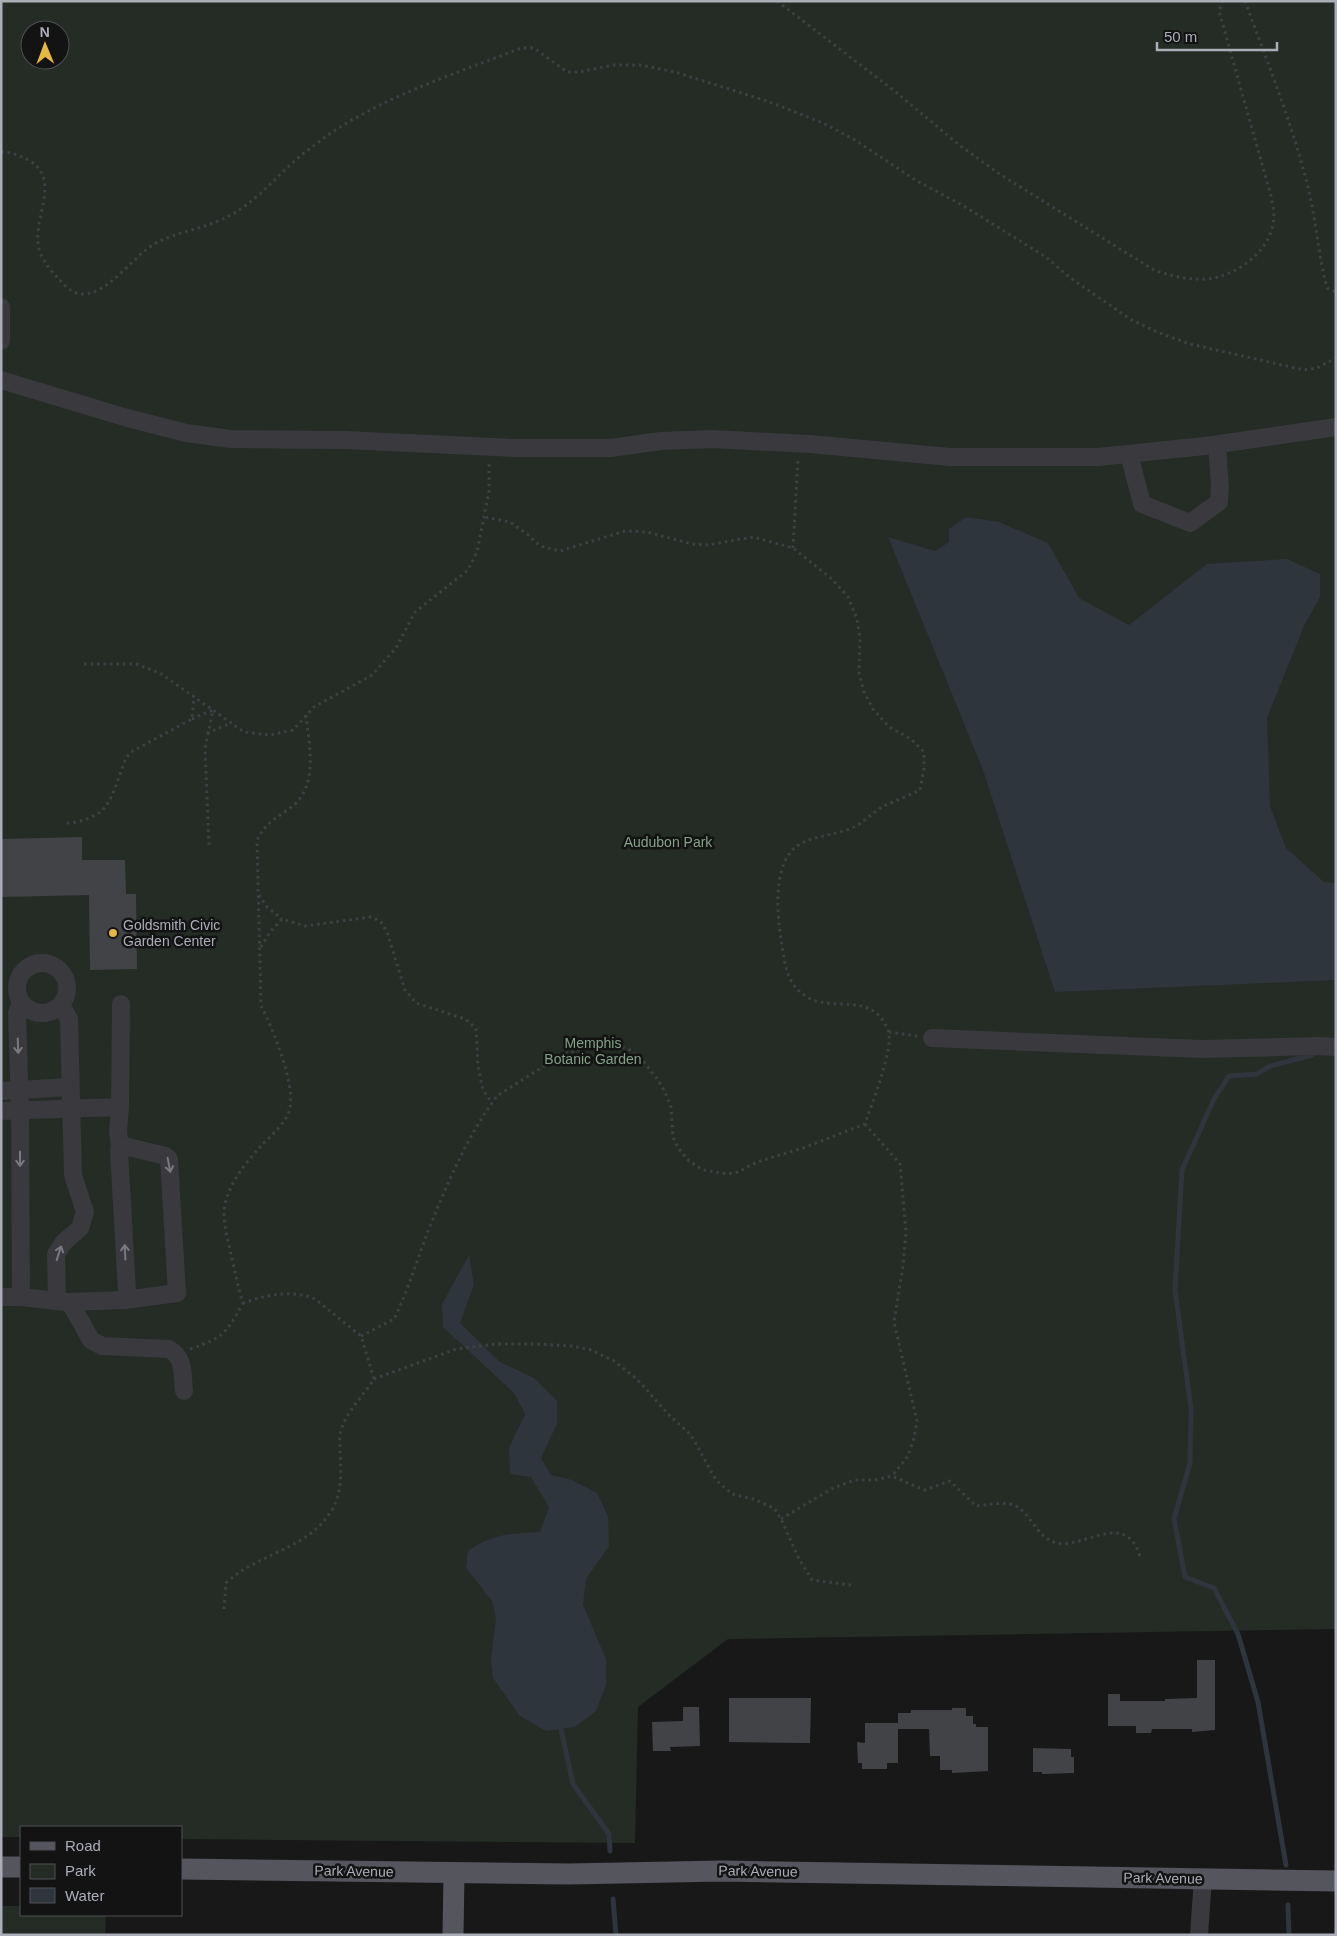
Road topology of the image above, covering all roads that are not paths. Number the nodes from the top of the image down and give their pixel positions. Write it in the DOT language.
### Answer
graph roads {
  1 [pos="1,307"];
  2 [pos="1,340"];
  3 [pos="1,380"];
  4 [pos="1336,427"];
  5 [pos="1217,445"];
  6 [pos="1129,454"];
  7 [pos="10,980"];
  8 [pos="21,1002"];
  9 [pos="120,1004"];
  10 [pos="61,1005"];
  11 [pos="932,1038"];
  12 [pos="1336,1047"];
  13 [pos="70,1087"];
  14 [pos="1,1090"];
  15 [pos="19,1090"];
  16 [pos="120,1107"];
  17 [pos="72,1108"];
  18 [pos="20,1110"];
  19 [pos="1,1111"];
  20 [pos="120,1148"];
  21 [pos="1,1297"];
  22 [pos="21,1297"];
  23 [pos="125,1300"];
  24 [pos="61,1302"];
  25 [pos="184,1391"];
  26 [pos="1,1867"];
  27 [pos="20,1867"];
  28 [pos="182,1869"];
  29 [pos="454,1873"];
  30 [pos="1203,1878"];
  31 [pos="1336,1881"];
  32 [pos="453,1935"];
  33 [pos="1199,1935"];
  1 -- 2 [label="street"];
  3 -- 6 [label="street"];
  4 -- 5 [label="street"];
  5 -- 6 [label="street"];
  5 -- 6 [label="street"];
  7 -- 8 [label="street"];
  7 -- 10 [label="street"];
  8 -- 10 [label="street"];
  8 -- 15 [label="street, one-way"];
  9 -- 16 [label="street"];
  10 -- 13 [label="street"];
  11 -- 12 [label="street"];
  13 -- 15 [label="street"];
  13 -- 17 [label="street"];
  14 -- 15 [label="street"];
  15 -- 18 [label="street"];
  16 -- 17 [label="street"];
  16 -- 20 [label="street"];
  17 -- 18 [label="street"];
  24 -- 17 [label="street, one-way"];
  18 -- 19 [label="street"];
  18 -- 22 [label="street, one-way"];
  23 -- 20 [label="street, one-way"];
  20 -- 23 [label="street, one-way"];
  21 -- 22 [label="street"];
  22 -- 24 [label="street"];
  23 -- 24 [label="street"];
  24 -- 25 [label="street"];
  26 -- 27 [label="main road"];
  28 -- 29 [label="main road, Park Avenue"];
  29 -- 30 [label="main road, Park Avenue"];
  29 -- 32 [label="main road"];
  30 -- 31 [label="main road, Park Avenue"];
  30 -- 33 [label="street"];
}
